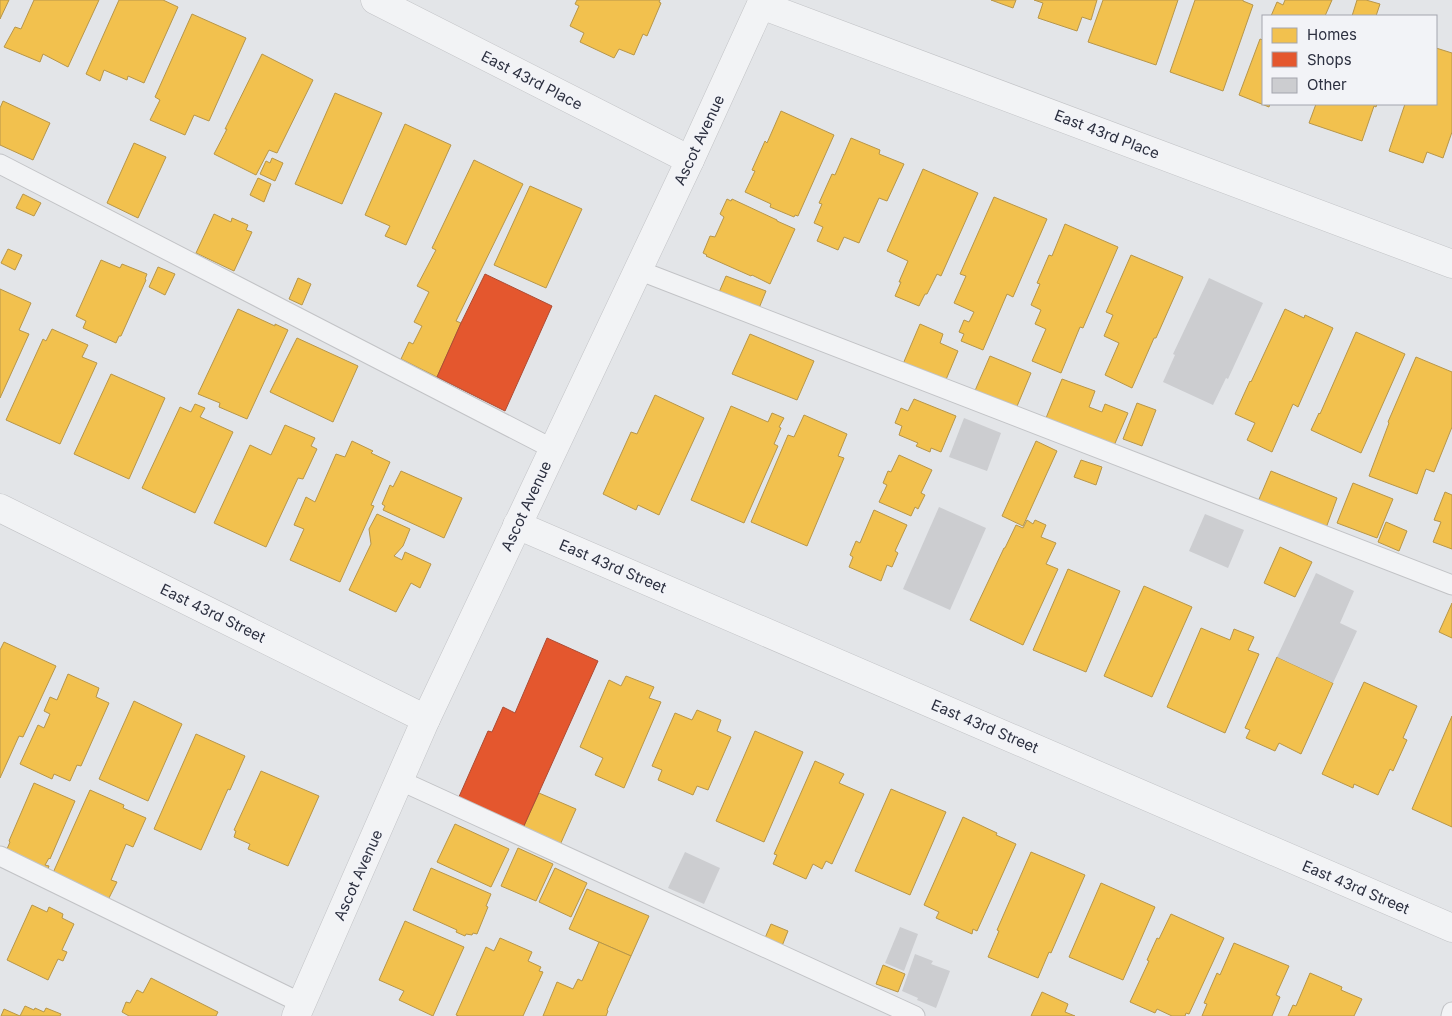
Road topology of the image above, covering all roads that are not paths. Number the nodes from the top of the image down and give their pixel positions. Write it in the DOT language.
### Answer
graph roads {
  1 [pos="375,0"];
  2 [pos="762,2"];
  3 [pos="690,160"];
  4 [pos="0,164"];
  5 [pos="1452,264"];
  6 [pos="638,270"];
  7 [pos="553,449"];
  8 [pos="0,508"];
  9 [pos="517,525"];
  10 [pos="1452,585"];
  11 [pos="426,719"];
  12 [pos="399,780"];
  13 [pos="0,856"];
  14 [pos="1452,928"];
  15 [pos="298,1010"];
  16 [pos="915,1016"];
  1 -- 3 [label="street, East 43rd Place"];
  2 -- 3 [label="street, Ascot Avenue"];
  2 -- 5 [label="street, East 43rd Place"];
  3 -- 6 [label="street, Ascot Avenue"];
  4 -- 7 [label="lane"];
  6 -- 7 [label="street, Ascot Avenue"];
  6 -- 10 [label="lane"];
  7 -- 9 [label="street, Ascot Avenue"];
  8 -- 11 [label="street, East 43rd Street"];
  9 -- 11 [label="street, Ascot Avenue"];
  9 -- 14 [label="street, East 43rd Street"];
  11 -- 12 [label="street, Ascot Avenue"];
  12 -- 15 [label="street, Ascot Avenue"];
  12 -- 16 [label="lane"];
  13 -- 15 [label="lane"];
}
